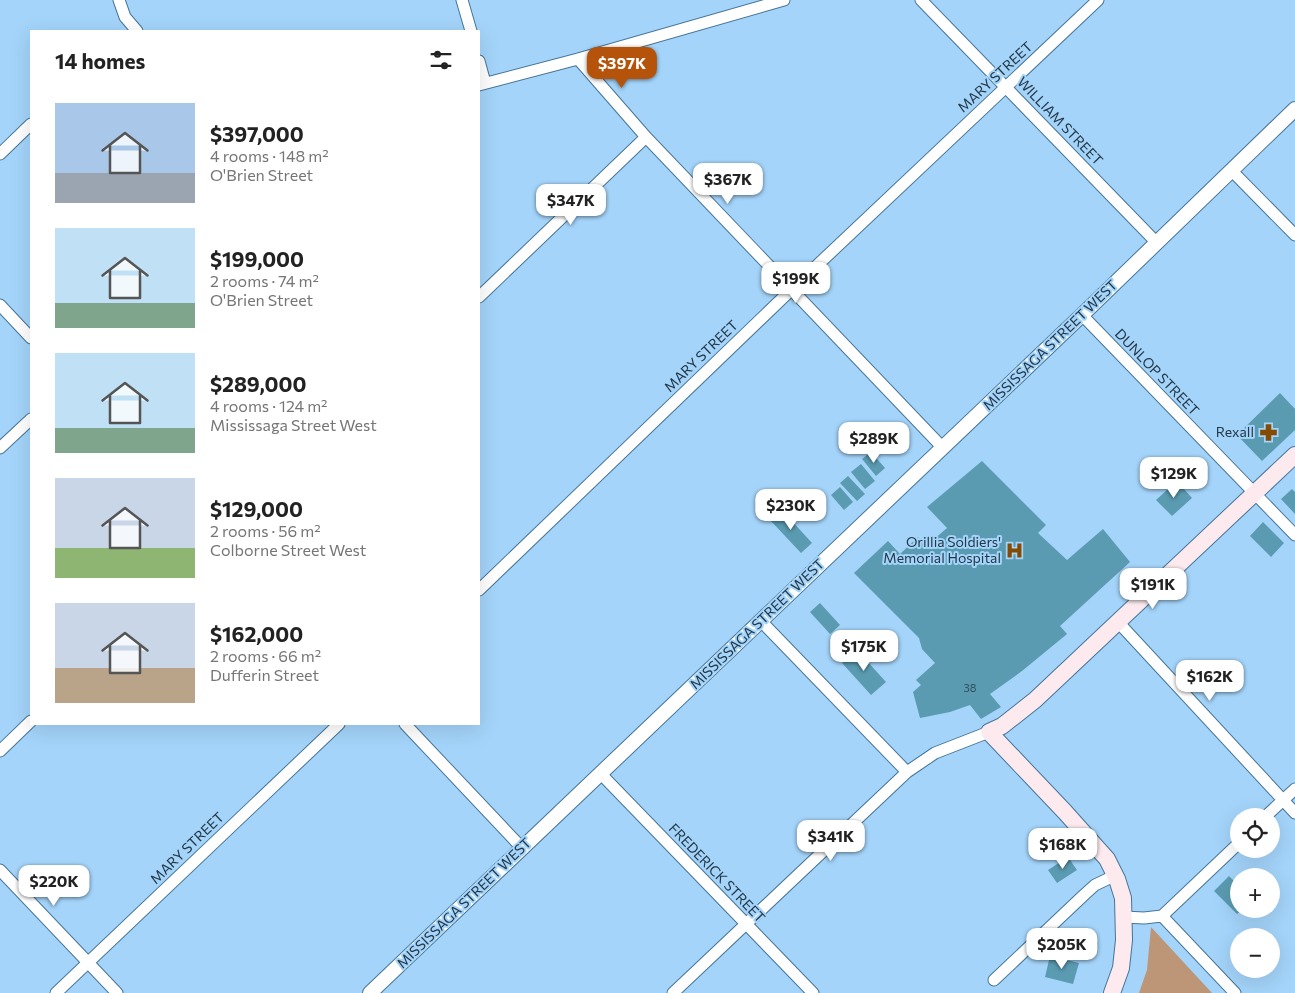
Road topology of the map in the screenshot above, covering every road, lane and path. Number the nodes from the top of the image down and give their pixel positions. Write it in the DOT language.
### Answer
graph roads {
  1 [pos="120,0"];
  2 [pos="462,0"];
  3 [pos="784,0"];
  4 [pos="921,0"];
  5 [pos="1098,0"];
  6 [pos="134,30"];
  7 [pos="470,30"];
  8 [pos="578,59"];
  9 [pos="480,69"];
  10 [pos="482,84"];
  11 [pos="1006,86"];
  12 [pos="1295,109"];
  13 [pos="30,125"];
  14 [pos="646,137"];
  15 [pos="0,154"];
  16 [pos="1232,170"];
  17 [pos="1295,235"];
  18 [pos="1156,242"];
  19 [pos="791,290"];
  20 [pos="480,296"];
  21 [pos="0,305"];
  22 [pos="1082,315"];
  23 [pos="30,337"];
  24 [pos="30,420"];
  25 [pos="0,448"];
  26 [pos="943,448"];
  27 [pos="1295,455"];
  28 [pos="1254,494"];
  29 [pos="1295,535"];
  30 [pos="480,589"];
  31 [pos="761,621"];
  32 [pos="1118,622"];
  33 [pos="30,723"];
  34 [pos="338,725"];
  35 [pos="406,725"];
  36 [pos="989,732"];
  37 [pos="0,751"];
  38 [pos="907,772"];
  39 [pos="600,773"];
  40 [pos="1295,788"];
  41 [pos="1283,801"];
  42 [pos="1275,808"];
  43 [pos="1295,813"];
  44 [pos="522,848"];
  45 [pos="1230,852"];
  46 [pos="0,870"];
  47 [pos="1116,875"];
  48 [pos="1124,916"];
  49 [pos="1162,916"];
  50 [pos="746,924"];
  51 [pos="88,962"];
  52 [pos="994,980"];
  53 [pos="56,993"];
  54 [pos="117,993"];
  55 [pos="370,993"];
  56 [pos="673,993"];
  57 [pos="813,993"];
  58 [pos="1112,993"];
  59 [pos="1235,993"];
  1 -- 6 [label="street"];
  2 -- 7 [label="street"];
  3 -- 8 [label="street"];
  4 -- 11 [label="street, WILLIAM STREET"];
  5 -- 11 [label="street, MARY STREET"];
  8 -- 10 [label="street"];
  8 -- 14 [label="street"];
  9 -- 10 [label="street"];
  11 -- 18 [label="street, WILLIAM STREET"];
  11 -- 19 [label="street, MARY STREET"];
  12 -- 16 [label="street, MISSISSAGA STREET WEST"];
  13 -- 15 [label="street"];
  14 -- 19 [label="street"];
  14 -- 20 [label="street"];
  16 -- 17 [label="street"];
  16 -- 18 [label="street, MISSISSAGA STREET WEST"];
  18 -- 22 [label="street, MISSISSAGA STREET WEST"];
  19 -- 26 [label="street"];
  19 -- 30 [label="street, MARY STREET"];
  21 -- 23 [label="street"];
  22 -- 26 [label="street, MISSISSAGA STREET WEST"];
  22 -- 28 [label="street, DUNLOP STREET"];
  24 -- 25 [label="street"];
  26 -- 31 [label="street, MISSISSAGA STREET WEST"];
  27 -- 28 [label="main road"];
  28 -- 29 [label="street, DUNLOP STREET"];
  28 -- 32 [label="main road"];
  31 -- 38 [label="street"];
  31 -- 39 [label="street, MISSISSAGA STREET WEST"];
  32 -- 36 [label="main road"];
  32 -- 41 [label="street"];
  33 -- 37 [label="street"];
  34 -- 51 [label="street, MARY STREET"];
  35 -- 44 [label="street"];
  36 -- 38 [label="street"];
  36 -- 47 [label="main road"];
  38 -- 50 [label="street"];
  39 -- 44 [label="street, MISSISSAGA STREET WEST"];
  39 -- 50 [label="street, FREDERICK STREET"];
  40 -- 41 [label="street"];
  41 -- 42 [label="street"];
  41 -- 43 [label="street"];
  44 -- 55 [label="street, MISSISSAGA STREET WEST"];
  45 -- 49 [label="street"];
  46 -- 51 [label="street"];
  47 -- 48 [label="main road"];
  47 -- 52 [label="street"];
  48 -- 49 [label="street"];
  48 -- 58 [label="main road"];
  49 -- 59 [label="street"];
  50 -- 56 [label="street"];
  50 -- 57 [label="street, FREDERICK STREET"];
  51 -- 53 [label="street, MARY STREET"];
  51 -- 54 [label="street"];
}
